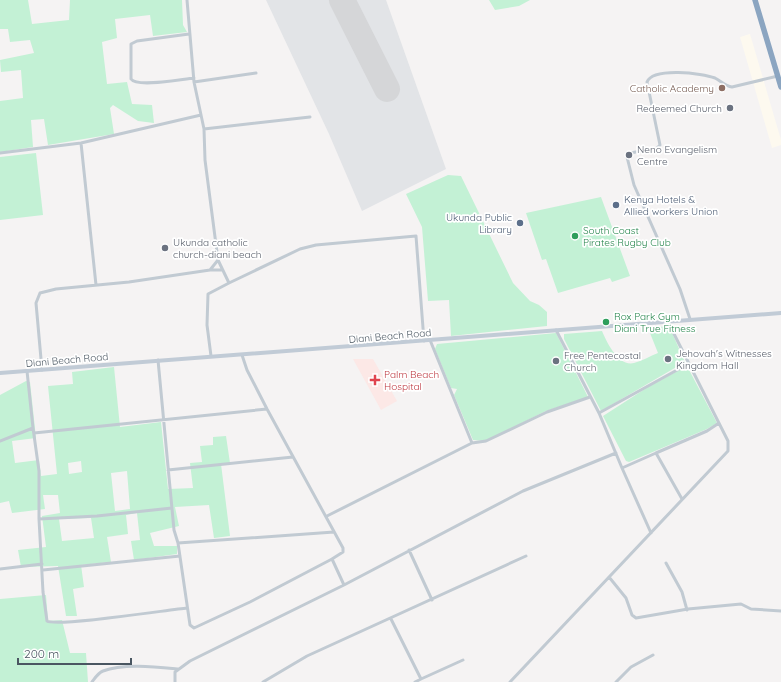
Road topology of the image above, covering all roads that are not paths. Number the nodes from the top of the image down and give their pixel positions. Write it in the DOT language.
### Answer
graph roads {
  1 [pos="187,0"];
  2 [pos="755,0"];
  3 [pos="189,34"];
  4 [pos="256,73"];
  5 [pos="778,76"];
  6 [pos="194,78"];
  7 [pos="194,82"];
  8 [pos="781,87"];
  9 [pos="201,115"];
  10 [pos="310,117"];
  11 [pos="204,130"];
  12 [pos="81,143"];
  13 [pos="0,153"];
  14 [pos="218,260"];
  15 [pos="210,270"];
  16 [pos="222,270"];
  17 [pos="229,283"];
  18 [pos="96,285"];
  19 [pos="781,313"];
  20 [pos="690,319"];
  21 [pos="668,322"];
  22 [pos="556,330"];
  23 [pos="430,340"];
  24 [pos="424,341"];
  25 [pos="242,355"];
  26 [pos="211,356"];
  27 [pos="158,360"];
  28 [pos="688,364"];
  29 [pos="42,370"];
  30 [pos="27,371"];
  31 [pos="0,373"];
  32 [pos="590,397"];
  33 [pos="267,410"];
  34 [pos="598,413"];
  35 [pos="163,420"];
  36 [pos="719,423"];
  37 [pos="33,428"];
  38 [pos="34,433"];
  39 [pos="0,441"];
  40 [pos="472,443"];
  41 [pos="616,453"];
  42 [pos="656,453"];
  43 [pos="293,457"];
  44 [pos="622,468"];
  45 [pos="168,470"];
  46 [pos="682,498"];
  47 [pos="172,508"];
  48 [pos="327,516"];
  49 [pos="39,518"];
  50 [pos="334,532"];
  51 [pos="651,532"];
  52 [pos="178,543"];
  53 [pos="409,550"];
  54 [pos="180,556"];
  55 [pos="526,556"];
  56 [pos="332,559"];
  57 [pos="666,563"];
  58 [pos="42,564"];
  59 [pos="0,569"];
  60 [pos="43,570"];
  61 [pos="609,577"];
  62 [pos="344,585"];
  63 [pos="432,600"];
  64 [pos="187,608"];
  65 [pos="687,610"];
  66 [pos="781,611"];
  67 [pos="391,619"];
  68 [pos="653,655"];
  69 [pos="463,660"];
  70 [pos="179,669"];
  71 [pos="421,679"];
  72 [pos="92,682"];
  73 [pos="175,682"];
  74 [pos="263,682"];
  75 [pos="415,682"];
  76 [pos="510,682"];
  77 [pos="616,682"];
  1 -- 3 [label="street"];
  2 -- 5 [label="highway"];
  3 -- 6 [label="street"];
  3 -- 6 [label="street"];
  4 -- 7 [label="street"];
  5 -- 8 [label="highway"];
  5 -- 20 [label="street"];
  6 -- 7 [label="street"];
  7 -- 9 [label="street"];
  9 -- 11 [label="street"];
  9 -- 12 [label="street"];
  10 -- 11 [label="street"];
  11 -- 14 [label="street"];
  12 -- 13 [label="street"];
  12 -- 18 [label="street"];
  14 -- 15 [label="street"];
  14 -- 16 [label="street"];
  15 -- 16 [label="street"];
  15 -- 18 [label="street"];
  16 -- 17 [label="street"];
  17 -- 24 [label="street"];
  17 -- 26 [label="street"];
  18 -- 29 [label="street"];
  19 -- 20 [label="main road, Diani Beach Road"];
  20 -- 21 [label="main road, Diani Beach Road"];
  21 -- 22 [label="main road, Diani Beach Road"];
  21 -- 28 [label="street"];
  22 -- 23 [label="main road, Diani Beach Road"];
  22 -- 32 [label="street"];
  23 -- 24 [label="main road, Diani Beach Road"];
  23 -- 40 [label="street"];
  24 -- 25 [label="main road, Diani Beach Road"];
  25 -- 26 [label="main road, Diani Beach Road"];
  25 -- 33 [label="street"];
  26 -- 27 [label="main road, Diani Beach Road"];
  27 -- 29 [label="main road, Diani Beach Road"];
  27 -- 35 [label="street"];
  28 -- 34 [label="street"];
  28 -- 36 [label="street"];
  29 -- 30 [label="main road, Diani Beach Road"];
  30 -- 31 [label="main road, Diani Beach Road"];
  30 -- 37 [label="street"];
  32 -- 34 [label="street"];
  32 -- 40 [label="street"];
  33 -- 35 [label="street"];
  33 -- 43 [label="street"];
  34 -- 41 [label="street"];
  35 -- 38 [label="street"];
  35 -- 45 [label="street"];
  36 -- 42 [label="street"];
  36 -- 46 [label="street"];
  37 -- 38 [label="street"];
  37 -- 39 [label="street"];
  38 -- 49 [label="street"];
  40 -- 48 [label="street"];
  41 -- 44 [label="street"];
  41 -- 53 [label="street"];
  42 -- 44 [label="street"];
  42 -- 46 [label="street"];
  43 -- 45 [label="street"];
  43 -- 48 [label="street"];
  44 -- 51 [label="street"];
  45 -- 47 [label="street"];
  46 -- 51 [label="street"];
  47 -- 49 [label="street"];
  47 -- 52 [label="street"];
  48 -- 50 [label="street"];
  49 -- 58 [label="street"];
  50 -- 52 [label="street"];
  50 -- 56 [label="street"];
  51 -- 61 [label="street"];
  52 -- 54 [label="street"];
  53 -- 62 [label="street"];
  53 -- 63 [label="street"];
  54 -- 60 [label="street"];
  54 -- 64 [label="street"];
  55 -- 63 [label="street"];
  56 -- 62 [label="street"];
  56 -- 64 [label="street"];
  57 -- 65 [label="street"];
  58 -- 59 [label="street"];
  58 -- 60 [label="street"];
  60 -- 64 [label="street"];
  61 -- 65 [label="street"];
  61 -- 76 [label="street"];
  62 -- 70 [label="street"];
  63 -- 67 [label="street"];
  65 -- 66 [label="street"];
  67 -- 71 [label="street"];
  67 -- 74 [label="street"];
  68 -- 77 [label="street"];
  69 -- 71 [label="street"];
  70 -- 72 [label="street"];
  70 -- 73 [label="street"];
  71 -- 75 [label="street"];
}
